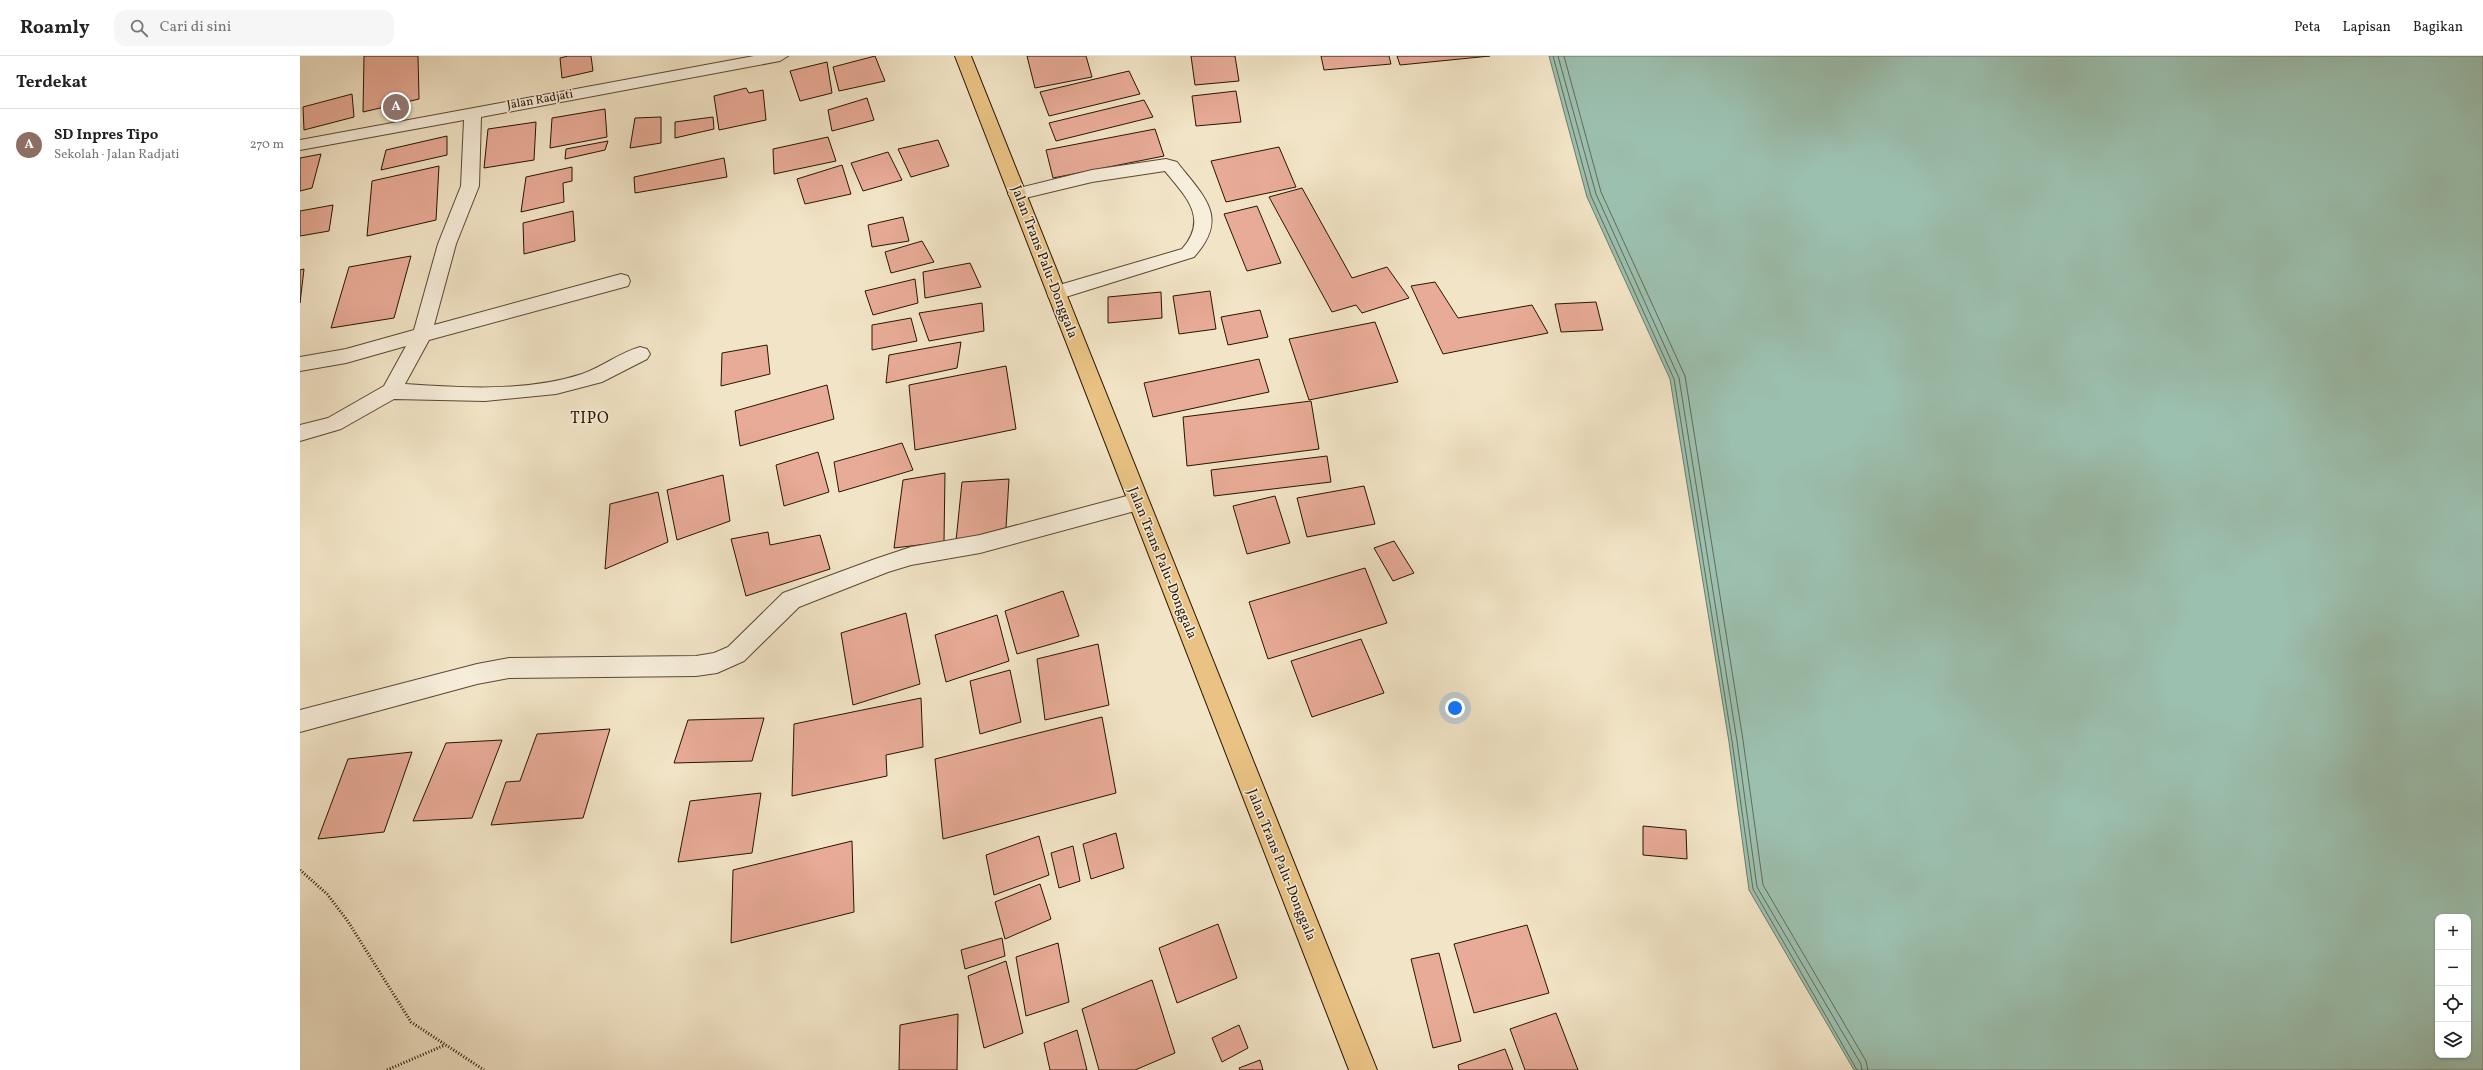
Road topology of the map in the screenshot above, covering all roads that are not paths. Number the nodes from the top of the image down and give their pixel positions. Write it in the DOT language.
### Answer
graph roads {
  1 [pos="780,56"];
  2 [pos="963,56"];
  3 [pos="473,112"];
  4 [pos="300,146"];
  5 [pos="1017,194"];
  6 [pos="621,281"];
  7 [pos="1056,293"];
  8 [pos="422,335"];
  9 [pos="640,354"];
  10 [pos="300,364"];
  11 [pos="391,391"];
  12 [pos="300,433"];
  13 [pos="1138,502"];
  14 [pos="300,721"];
  15 [pos="1363,1070"];
  1 -- 3 [label="street, Jalan Radjati"];
  2 -- 5 [label="highway, Jalan Trans Palu-Donggala"];
  3 -- 4 [label="street, Jalan Radjati"];
  3 -- 8 [label="street"];
  5 -- 7 [label="highway, Jalan Trans Palu-Donggala"];
  5 -- 7 [label="street"];
  6 -- 8 [label="street"];
  7 -- 13 [label="highway, Jalan Trans Palu-Donggala"];
  8 -- 10 [label="street"];
  8 -- 11 [label="street"];
  9 -- 11 [label="street"];
  11 -- 12 [label="street"];
  13 -- 14 [label="street"];
  13 -- 15 [label="highway, Jalan Trans Palu-Donggala"];
}
